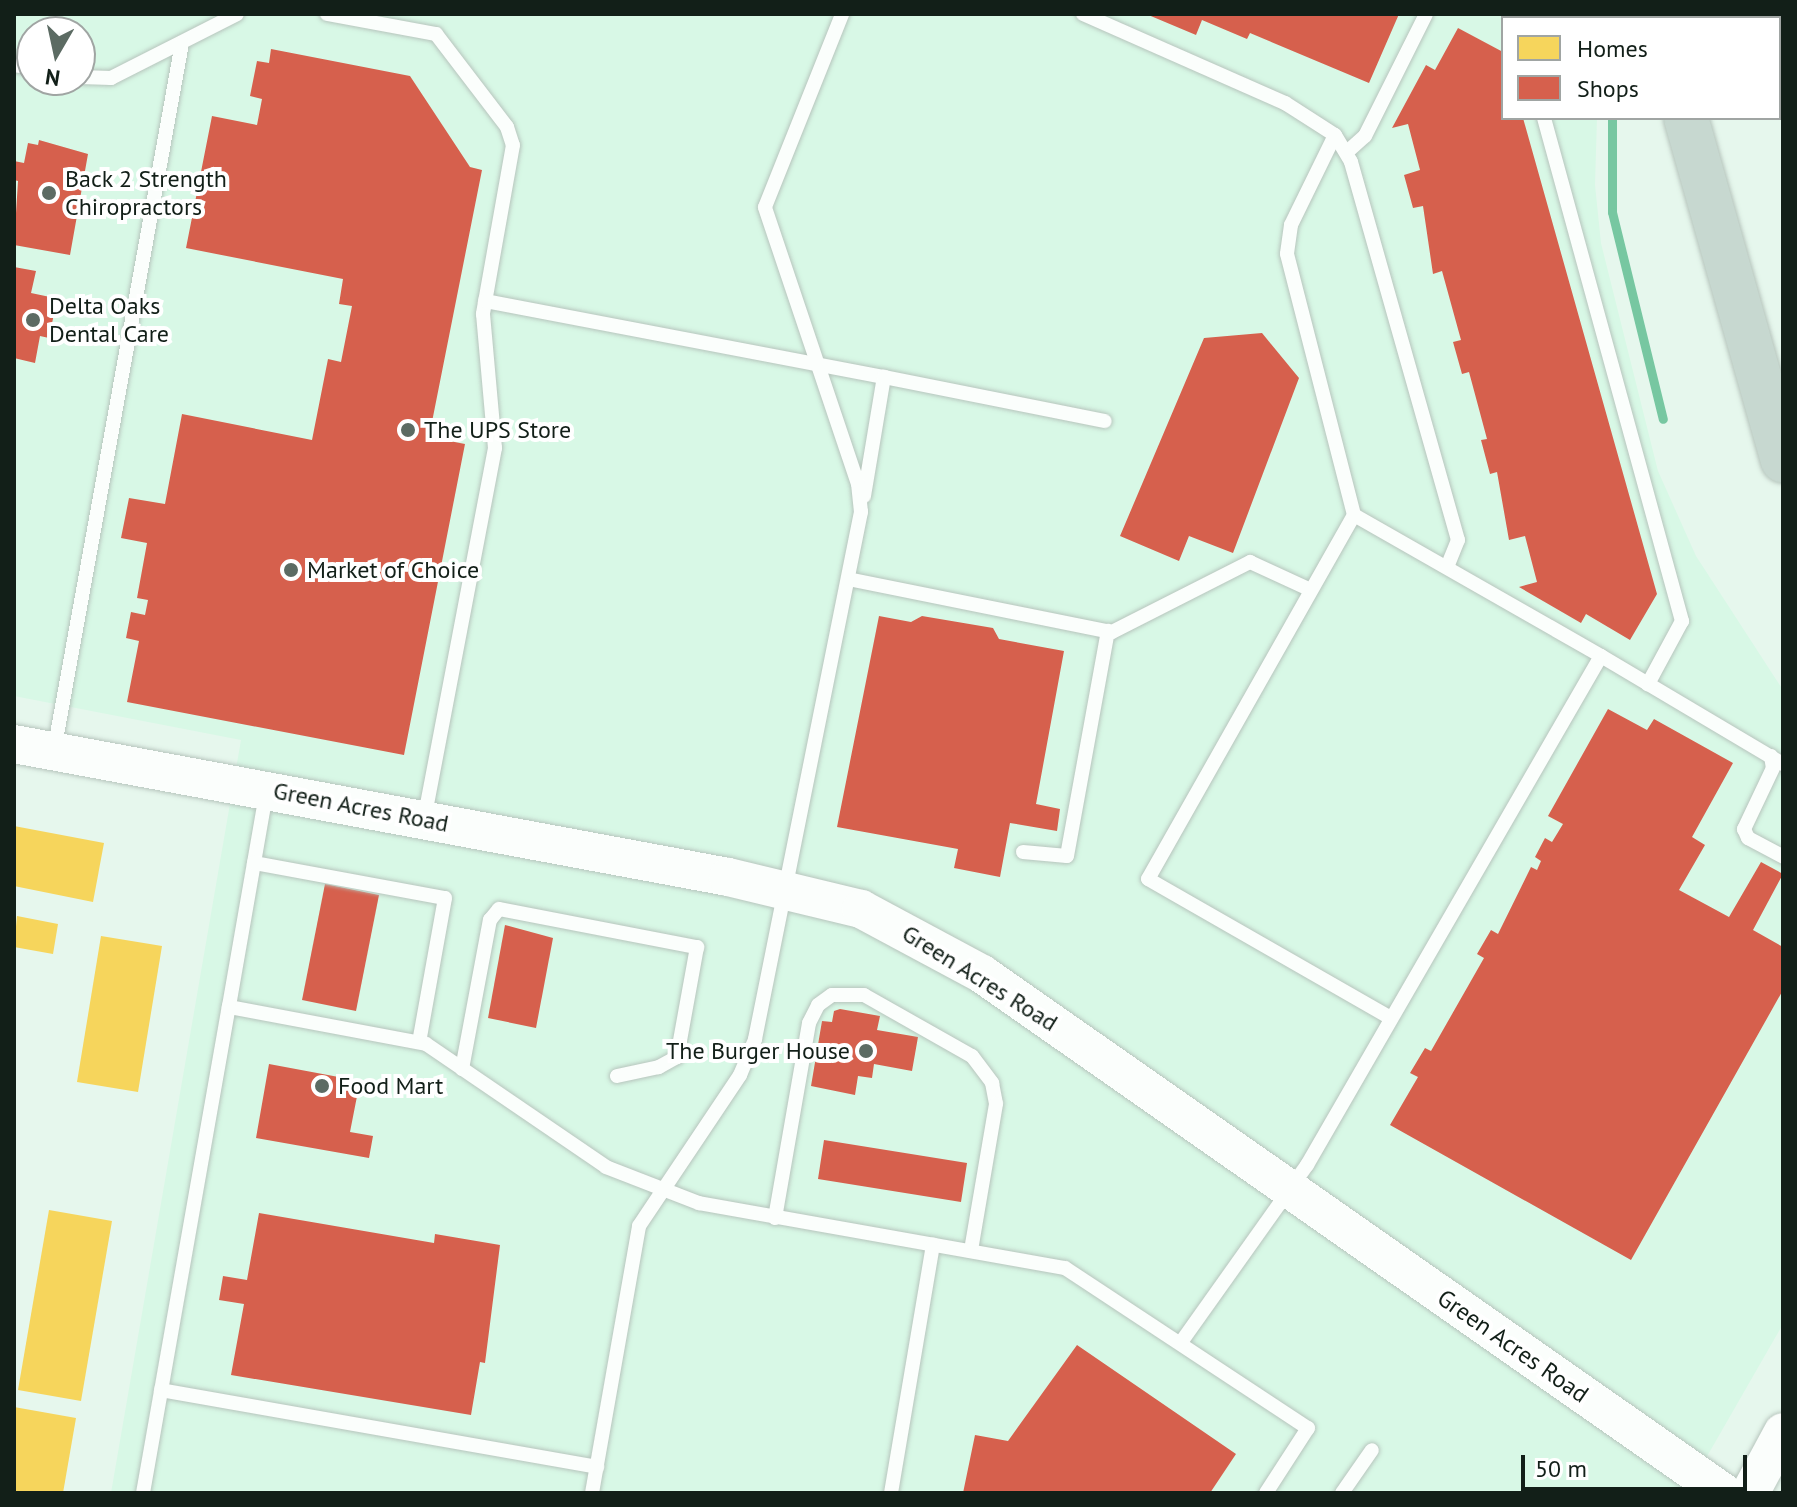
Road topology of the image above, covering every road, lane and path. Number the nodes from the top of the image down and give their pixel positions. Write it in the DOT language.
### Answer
graph roads {
  1 [pos="237,14"];
  2 [pos="327,14"];
  3 [pos="842,14"];
  4 [pos="1083,14"];
  5 [pos="1426,14"];
  6 [pos="182,43"];
  7 [pos="96,78"];
  8 [pos="1545,120"];
  9 [pos="1688,124"];
  10 [pos="1335,135"];
  11 [pos="1347,152"];
  12 [pos="485,301"];
  13 [pos="816,364"];
  14 [pos="884,377"];
  15 [pos="1105,421"];
  16 [pos="1783,461"];
  17 [pos="861,512"];
  18 [pos="1354,515"];
  19 [pos="1447,567"];
  20 [pos="848,579"];
  21 [pos="1311,590"];
  22 [pos="1108,631"];
  23 [pos="1601,656"];
  24 [pos="1648,684"];
  25 [pos="14,744"];
  26 [pos="54,752"];
  27 [pos="1777,760"];
  28 [pos="266,790"];
  29 [pos="424,819"];
  30 [pos="1023,852"];
  31 [pos="1783,857"];
  32 [pos="254,863"];
  33 [pos="787,889"];
  34 [pos="229,1007"];
  35 [pos="1391,1018"];
  36 [pos="419,1042"];
  37 [pos="462,1069"];
  38 [pos="617,1076"];
  39 [pos="665,1190"];
  40 [pos="1291,1190"];
  41 [pos="775,1218"];
  42 [pos="933,1245"];
  43 [pos="971,1251"];
  44 [pos="1182,1341"];
  45 [pos="161,1390"];
  46 [pos="1783,1432"];
  47 [pos="1372,1450"];
  48 [pos="597,1467"];
  49 [pos="143,1493"];
  50 [pos="592,1493"];
  51 [pos="891,1493"];
  52 [pos="1266,1493"];
  53 [pos="1342,1493"];
  54 [pos="1724,1493"];
  55 [pos="1750,1493"];
  1 -- 6 [label="lane"];
  2 -- 12 [label="lane"];
  3 -- 13 [label="lane"];
  4 -- 10 [label="lane"];
  5 -- 11 [label="lane"];
  6 -- 7 [label="lane"];
  6 -- 26 [label="lane"];
  8 -- 24 [label="lane"];
  9 -- 16 [label="highway"];
  10 -- 11 [label="lane"];
  10 -- 18 [label="lane"];
  11 -- 19 [label="lane"];
  12 -- 13 [label="lane"];
  12 -- 29 [label="lane"];
  13 -- 14 [label="lane"];
  13 -- 17 [label="lane"];
  14 -- 15 [label="lane"];
  14 -- 17 [label="lane"];
  17 -- 20 [label="lane"];
  18 -- 19 [label="lane"];
  18 -- 21 [label="lane"];
  19 -- 23 [label="lane"];
  20 -- 22 [label="lane"];
  20 -- 33 [label="lane"];
  21 -- 22 [label="lane"];
  21 -- 35 [label="lane"];
  22 -- 30 [label="lane"];
  23 -- 24 [label="lane"];
  23 -- 35 [label="lane"];
  24 -- 27 [label="lane"];
  25 -- 26 [label="street, Green Acres Road"];
  26 -- 28 [label="street, Green Acres Road"];
  27 -- 31 [label="lane"];
  28 -- 29 [label="street, Green Acres Road"];
  28 -- 32 [label="lane"];
  29 -- 33 [label="street, Green Acres Road"];
  32 -- 34 [label="lane"];
  32 -- 36 [label="lane"];
  33 -- 39 [label="lane"];
  33 -- 40 [label="street, Green Acres Road"];
  34 -- 36 [label="lane"];
  34 -- 45 [label="lane"];
  35 -- 40 [label="lane"];
  36 -- 37 [label="lane"];
  37 -- 38 [label="lane"];
  37 -- 39 [label="lane"];
  39 -- 41 [label="lane"];
  39 -- 48 [label="lane"];
  40 -- 44 [label="lane"];
  40 -- 54 [label="street, Green Acres Road"];
  41 -- 42 [label="lane"];
  41 -- 43 [label="lane"];
  42 -- 43 [label="lane"];
  42 -- 51 [label="lane"];
  43 -- 44 [label="lane"];
  44 -- 52 [label="lane"];
  45 -- 48 [label="lane"];
  45 -- 49 [label="lane"];
  46 -- 55 [label="street"];
  47 -- 53 [label="lane"];
  48 -- 50 [label="lane"];
}
